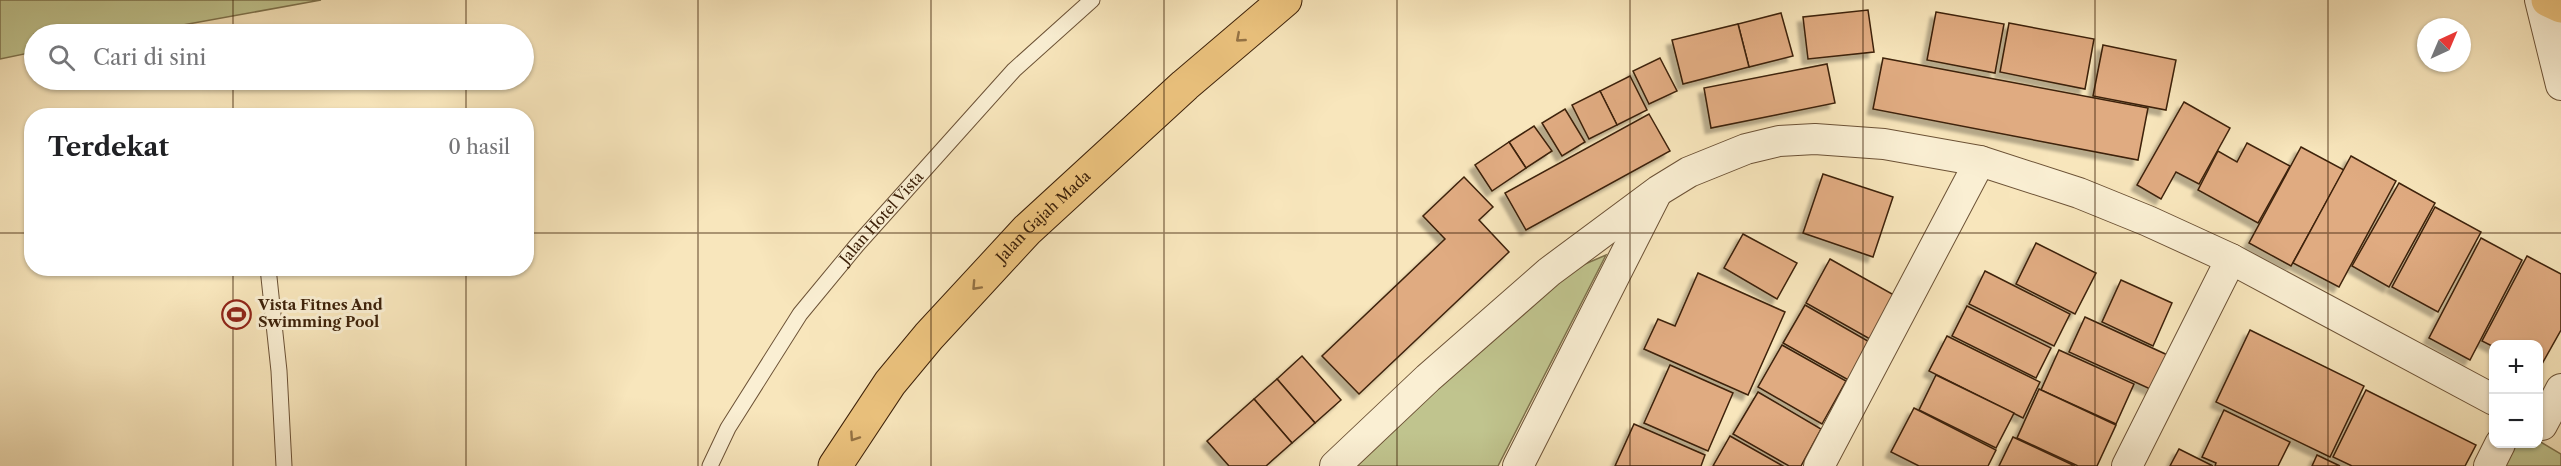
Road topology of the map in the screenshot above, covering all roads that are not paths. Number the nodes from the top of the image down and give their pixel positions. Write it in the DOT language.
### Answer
graph roads {
  1 [pos="1092,0"];
  2 [pos="1285,0"];
  3 [pos="2540,0"];
  4 [pos="2548,0"];
  5 [pos="2561,6"];
  6 [pos="2561,85"];
  7 [pos="1980,161"];
  8 [pos="1658,191"];
  9 [pos="2231,259"];
  10 [pos="269,276"];
  11 [pos="2561,389"];
  12 [pos="2489,398"];
  13 [pos="2547,428"];
  14 [pos="2498,448"];
  15 [pos="284,466"];
  16 [pos="710,466"];
  17 [pos="835,466"];
  18 [pos="1335,466"];
  19 [pos="1518,466"];
  20 [pos="1819,466"];
  21 [pos="2127,466"];
  22 [pos="2489,466"];
  1 -- 16 [label="lane, Jalan Hotel Vista"];
  2 -- 17 [label="main road, Jalan Gajah Mada, one-way"];
  3 -- 6 [label="street"];
  4 -- 5 [label="main road"];
  7 -- 8 [label="street"];
  7 -- 9 [label="street"];
  7 -- 20 [label="street"];
  8 -- 18 [label="street"];
  8 -- 19 [label="street"];
  9 -- 12 [label="street"];
  9 -- 21 [label="street"];
  10 -- 15 [label="lane"];
  11 -- 13 [label="street"];
  14 -- 22 [label="street"];
}
